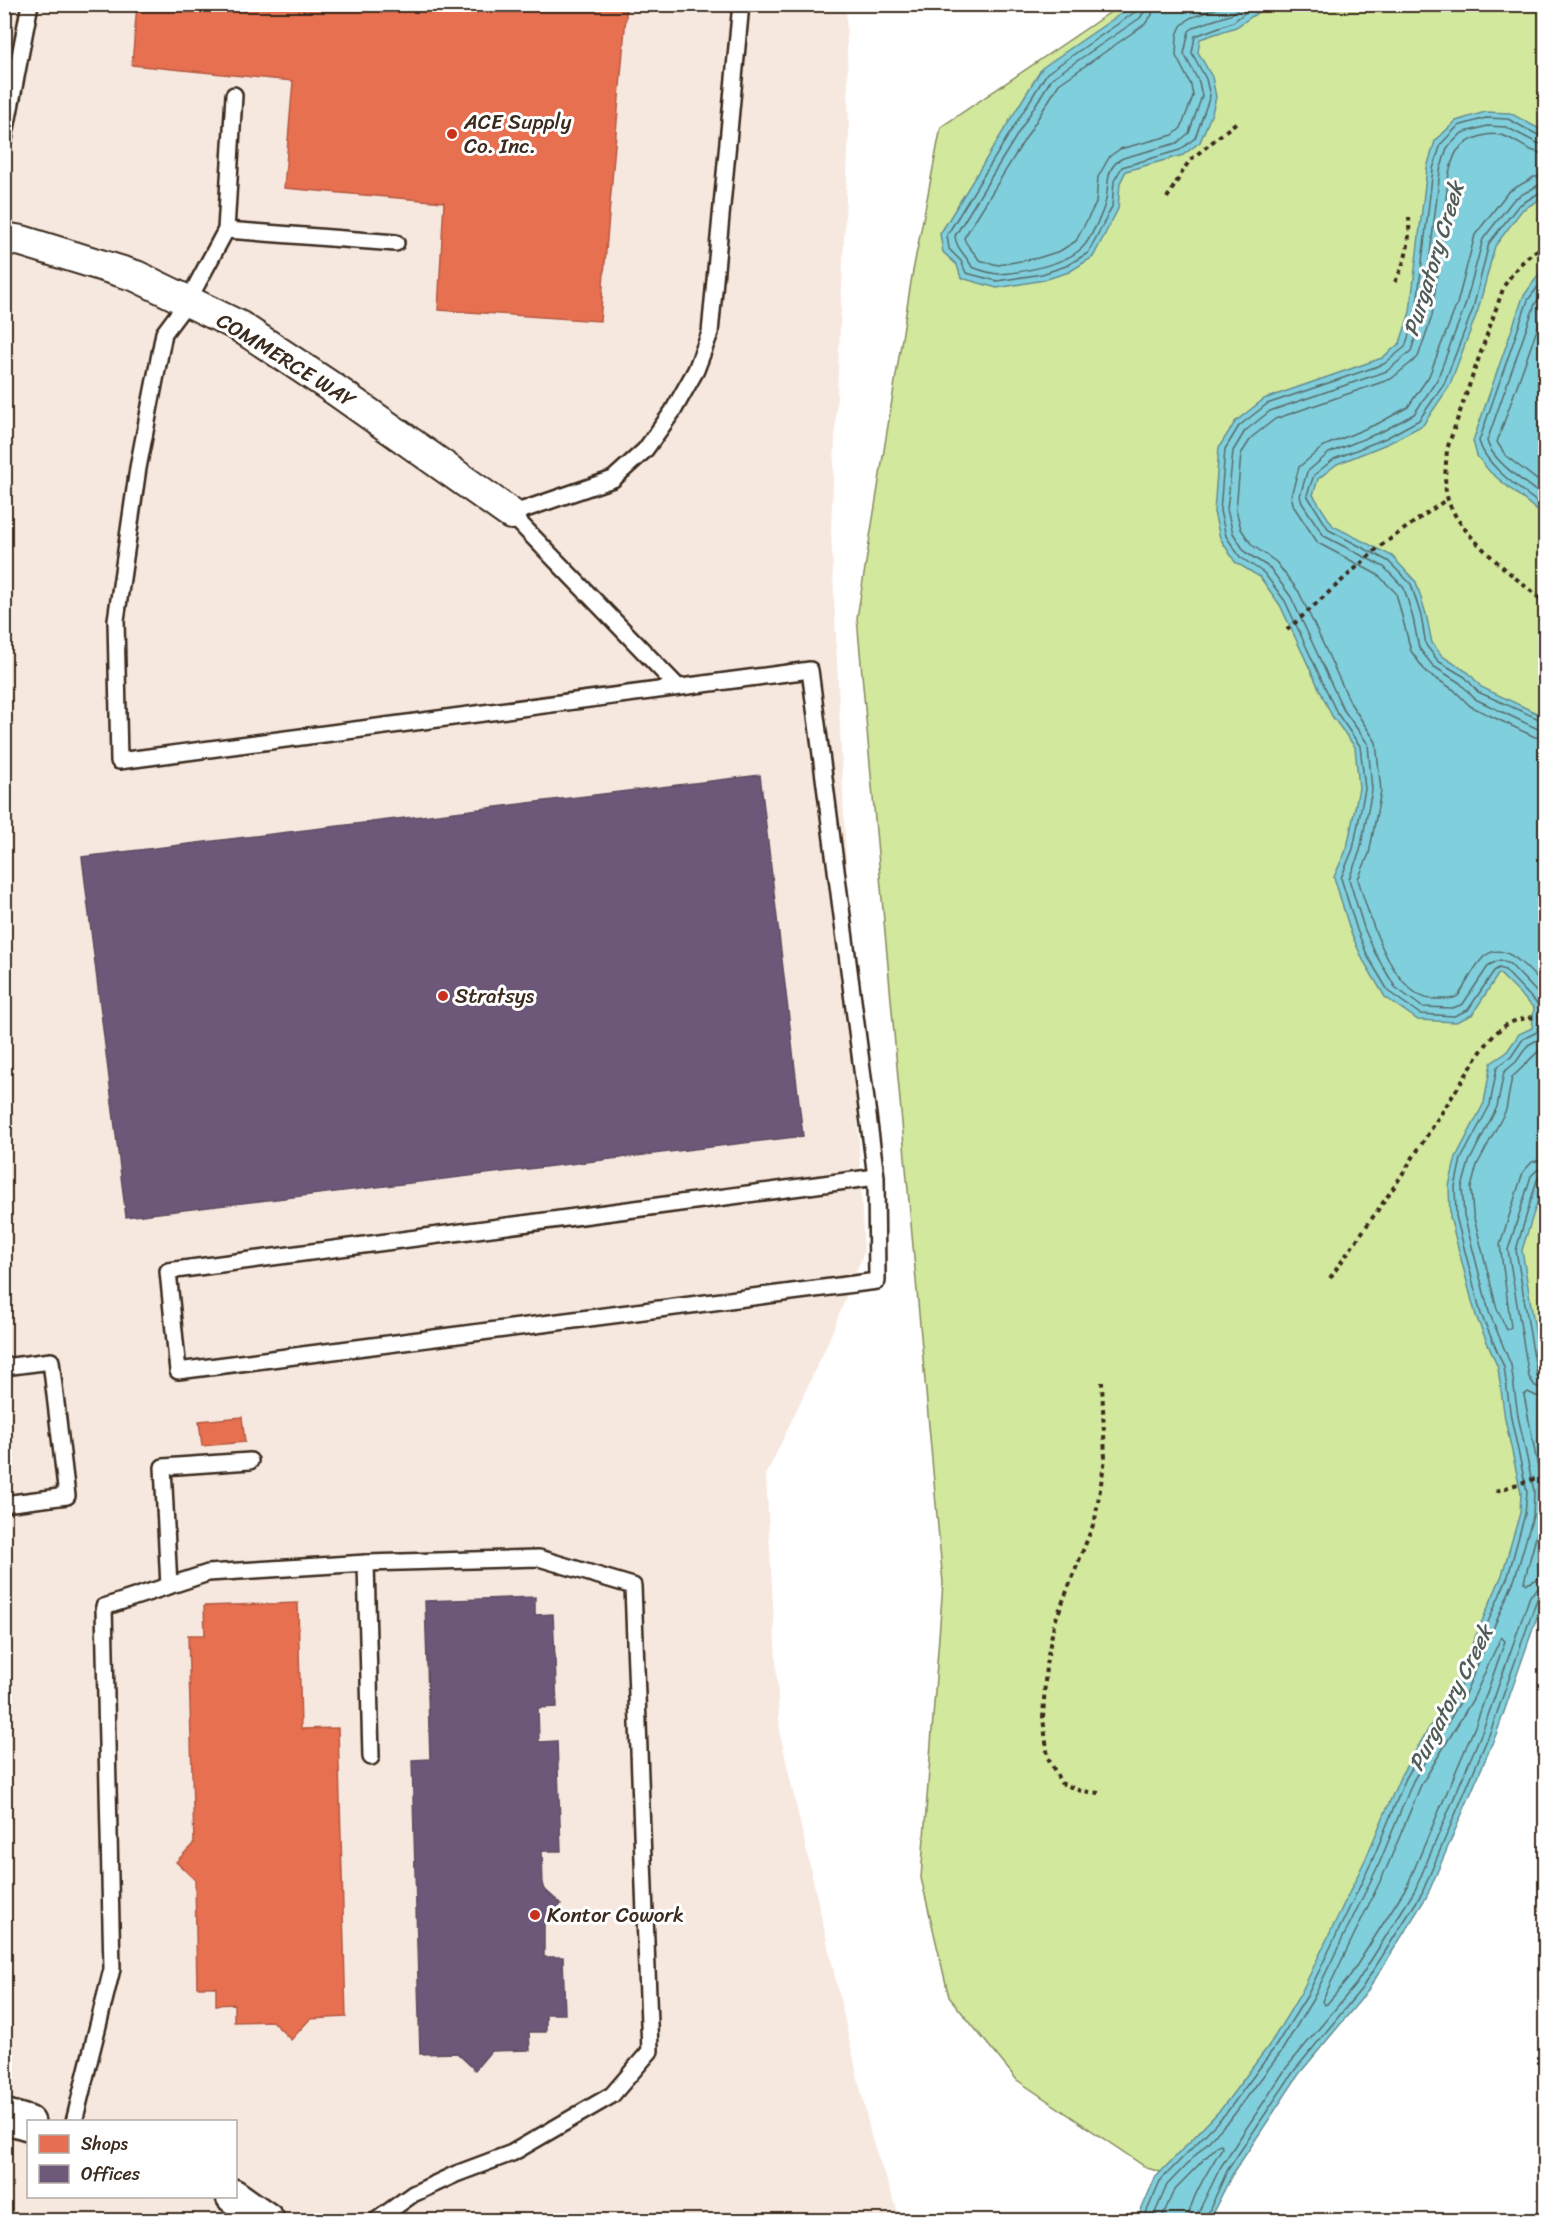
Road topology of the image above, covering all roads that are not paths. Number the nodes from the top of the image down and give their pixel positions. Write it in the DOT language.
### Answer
graph roads {
  1 [pos="30,4"];
  2 [pos="741,4"];
  3 [pos="234,94"];
  4 [pos="4,138"];
  5 [pos="226,230"];
  6 [pos="4,238"];
  7 [pos="396,243"];
  8 [pos="188,301"];
  9 [pos="511,514"];
  10 [pos="678,687"];
  11 [pos="876,1177"];
  12 [pos="4,1367"];
  13 [pos="250,1461"];
  14 [pos="4,1504"];
  15 [pos="366,1563"];
  16 [pos="169,1586"];
  17 [pos="371,1757"];
  18 [pos="4,2116"];
  19 [pos="74,2120"];
  20 [pos="27,2123"];
  21 [pos="235,2198"];
  22 [pos="267,2220"];
  23 [pos="377,2220"];
  1 -- 4 [label="lane"];
  2 -- 9 [label="lane"];
  3 -- 5 [label="lane"];
  5 -- 7 [label="lane"];
  5 -- 8 [label="lane"];
  6 -- 8 [label="street, COMMERCE WAY"];
  8 -- 9 [label="street, COMMERCE WAY"];
  8 -- 10 [label="lane"];
  9 -- 10 [label="lane"];
  10 -- 11 [label="lane"];
  11 -- 11 [label="lane"];
  12 -- 14 [label="lane"];
  13 -- 16 [label="lane"];
  15 -- 16 [label="lane"];
  15 -- 17 [label="lane"];
  15 -- 23 [label="lane"];
  16 -- 19 [label="lane"];
  18 -- 20 [label="street"];
  21 -- 22 [label="street"];
}
